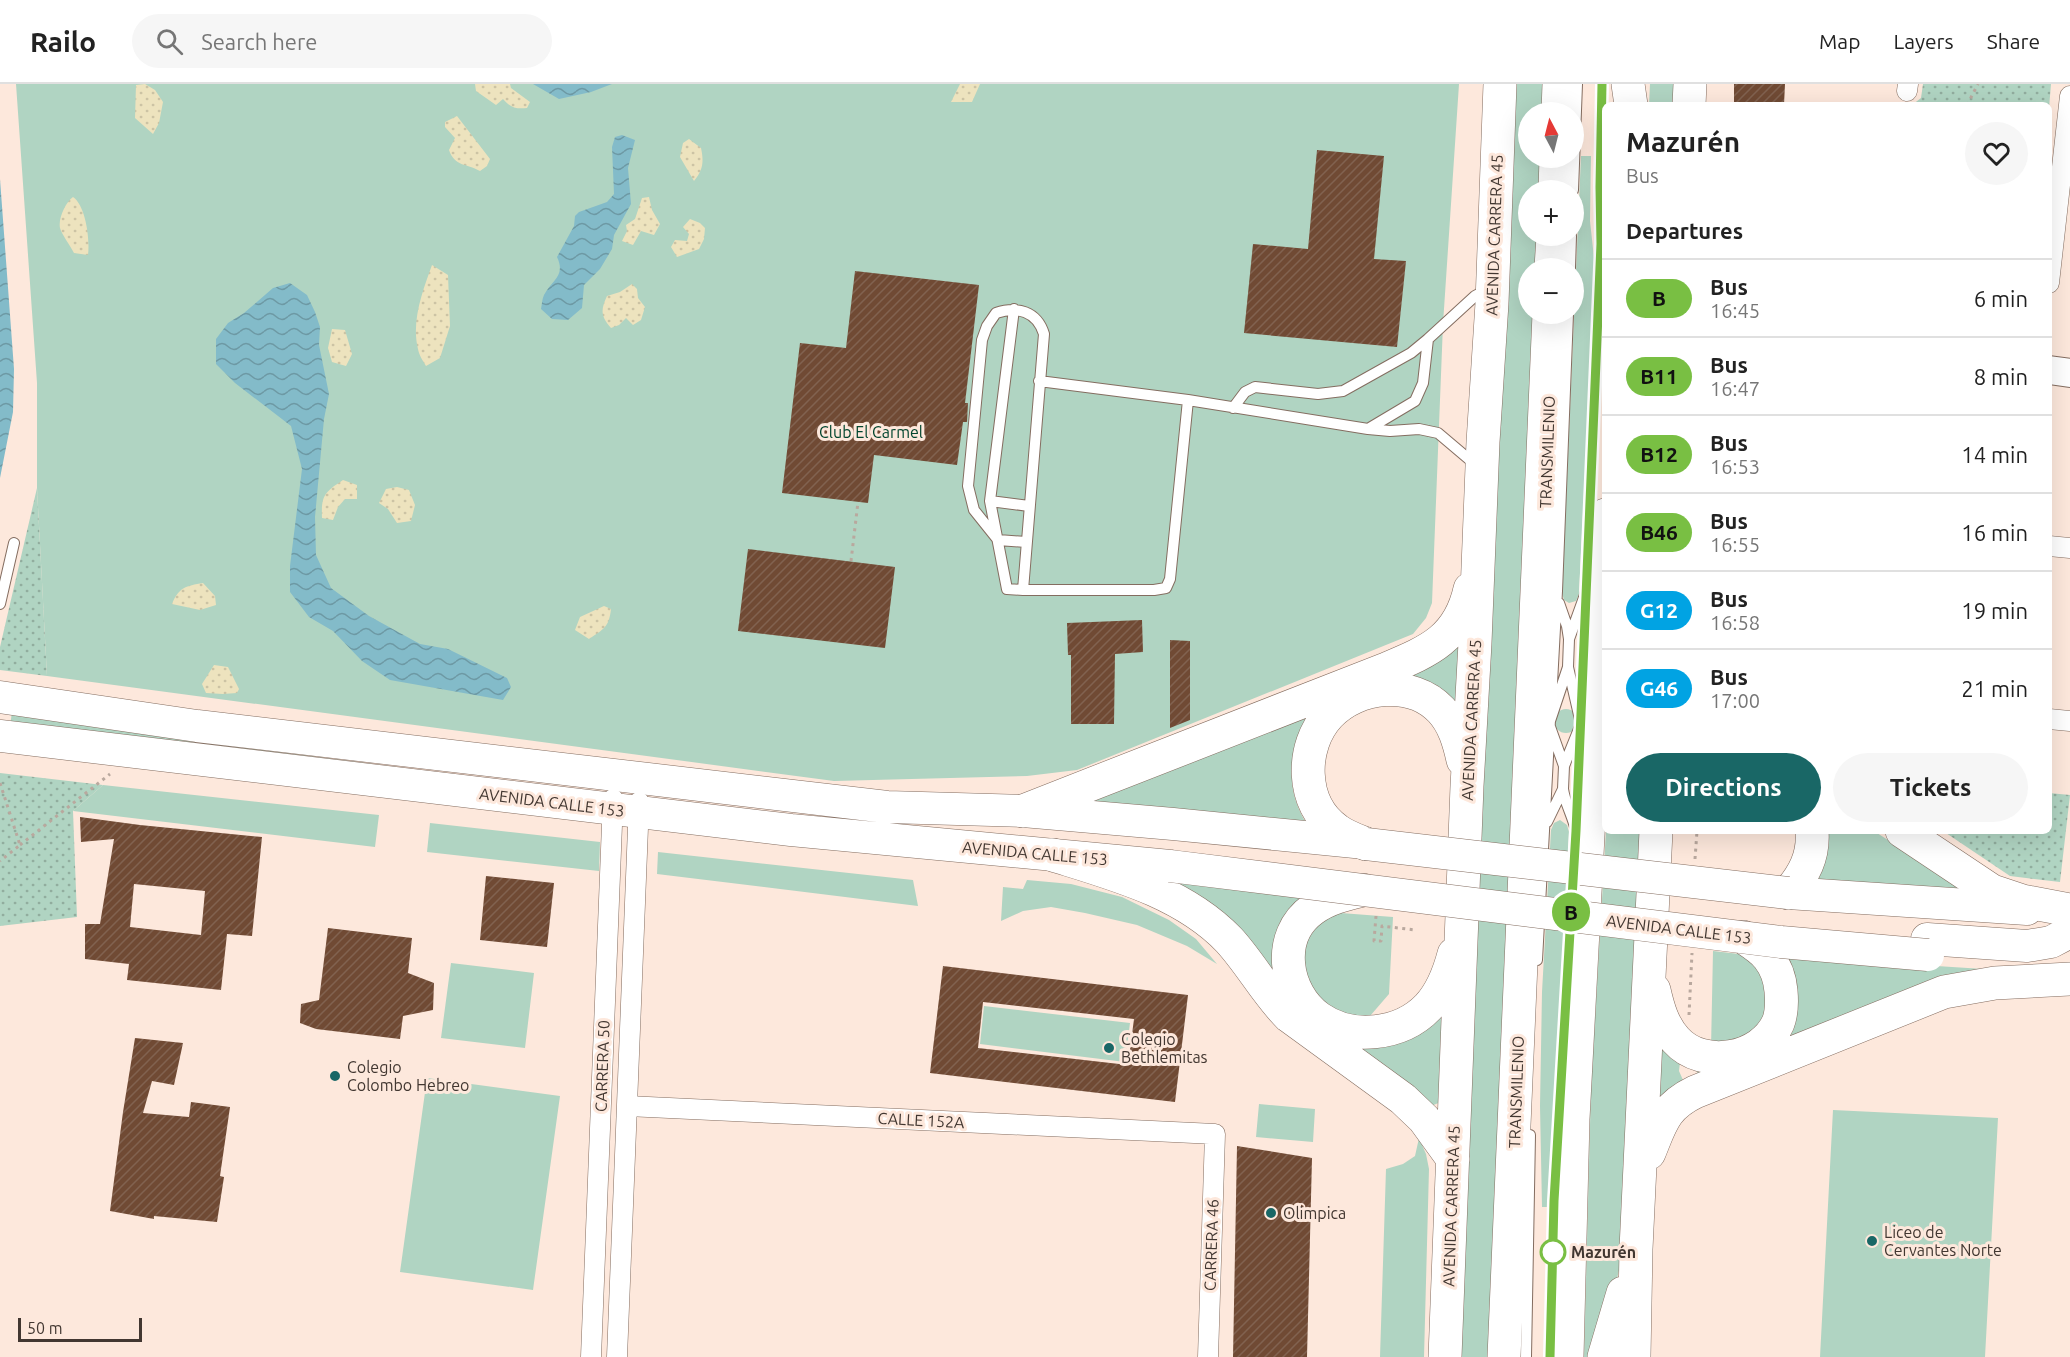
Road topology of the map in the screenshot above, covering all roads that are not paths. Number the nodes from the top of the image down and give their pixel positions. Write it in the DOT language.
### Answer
graph roads {
  1 [pos="1500,84"];
  2 [pos="1559,84"];
  3 [pos="1577,84"];
  4 [pos="1602,84"];
  5 [pos="1626,84"];
  6 [pos="1690,84"];
  7 [pos="2070,96"];
  8 [pos="1558,102"];
  9 [pos="1623,102"];
  10 [pos="1631,102"];
  11 [pos="1689,102"];
  12 [pos="1573,180"];
  13 [pos="2052,256"];
  14 [pos="1493,286"];
  15 [pos="1014,309"];
  16 [pos="1549,324"];
  17 [pos="1568,324"];
  18 [pos="1428,339"];
  19 [pos="2052,370"];
  20 [pos="2070,373"];
  21 [pos="1039,381"];
  22 [pos="1188,400"];
  23 [pos="1233,408"];
  24 [pos="1368,429"];
  25 [pos="1482,470"];
  26 [pos="990,501"];
  27 [pos="1029,506"];
  28 [pos="1597,525"];
  29 [pos="998,540"];
  30 [pos="1026,542"];
  31 [pos="14,543"];
  32 [pos="2052,546"];
  33 [pos="1479,547"];
  34 [pos="2070,548"];
  35 [pos="0,571"];
  36 [pos="1023,590"];
  37 [pos="1557,591"];
  38 [pos="1,601"];
  39 [pos="1585,628"];
  40 [pos="1569,639"];
  41 [pos="1568,666"];
  42 [pos="1583,676"];
  43 [pos="0,697"];
  44 [pos="2052,718"];
  45 [pos="2070,721"];
  46 [pos="1549,724"];
  47 [pos="1581,724"];
  48 [pos="0,736"];
  49 [pos="1580,759"];
  50 [pos="1564,766"];
  51 [pos="627,776"];
  52 [pos="1467,786"];
  53 [pos="1563,789"];
  54 [pos="1578,795"];
  55 [pos="887,807"];
  56 [pos="625,811"];
  57 [pos="1023,811"];
  58 [pos="1545,828"];
  59 [pos="1656,834"];
  60 [pos="1812,834"];
  61 [pos="1906,834"];
  62 [pos="1575,842"];
  63 [pos="1366,844"];
  64 [pos="1053,855"];
  65 [pos="1170,860"];
  66 [pos="1573,876"];
  67 [pos="1788,893"];
  68 [pos="1370,903"];
  69 [pos="1571,910"];
  70 [pos="2070,911"];
  71 [pos="1462,920"];
  72 [pos="1570,932"];
  73 [pos="2070,932"];
  74 [pos="1743,937"];
  75 [pos="1928,947"];
  76 [pos="2070,970"];
  77 [pos="1537,971"];
  78 [pos="1649,973"];
  79 [pos="2070,979"];
  80 [pos="627,1106"];
  81 [pos="1530,1124"];
  82 [pos="1215,1134"];
  83 [pos="1453,1159"];
  84 [pos="1556,1165"];
  85 [pos="1641,1171"];
  86 [pos="1636,1249"];
  87 [pos="591,1357"];
  88 [pos="617,1357"];
  89 [pos="1208,1357"];
  90 [pos="1445,1357"];
  91 [pos="1504,1357"];
  92 [pos="1526,1357"];
  93 [pos="1550,1357"];
  94 [pos="1567,1357"];
  95 [pos="1604,1357"];
  96 [pos="1634,1357"];
  1 -- 14 [label="highway, AVENIDA CARRERA 45"];
  2 -- 8 [label="highway"];
  3 -- 12 [label="lane"];
  4 -- 28 [label="lane"];
  5 -- 9 [label="highway"];
  5 -- 10 [label="highway"];
  6 -- 11 [label="highway"];
  7 -- 13 [label="street"];
  14 -- 18 [label="lane"];
  14 -- 25 [label="highway, AVENIDA CARRERA 45"];
  15 -- 21 [label="lane"];
  15 -- 26 [label="lane"];
  15 -- 29 [label="lane"];
  16 -- 91 [label="highway"];
  17 -- 37 [label="lane, TRANSMILENIO"];
  18 -- 23 [label="lane"];
  18 -- 24 [label="lane"];
  19 -- 20 [label="street"];
  21 -- 22 [label="lane"];
  21 -- 27 [label="lane"];
  22 -- 23 [label="lane"];
  22 -- 36 [label="lane"];
  23 -- 24 [label="lane"];
  24 -- 25 [label="lane"];
  25 -- 33 [label="highway, AVENIDA CARRERA 45"];
  26 -- 27 [label="lane"];
  26 -- 29 [label="lane"];
  27 -- 30 [label="lane"];
  28 -- 94 [label="highway"];
  29 -- 30 [label="lane"];
  29 -- 36 [label="lane"];
  30 -- 36 [label="lane"];
  31 -- 38 [label="lane"];
  32 -- 34 [label="street"];
  33 -- 52 [label="highway, AVENIDA CARRERA 45"];
  33 -- 57 [label="highway"];
  35 -- 38 [label="lane"];
  37 -- 40 [label="lane, TRANSMILENIO"];
  37 -- 46 [label="lane, TRANSMILENIO"];
  39 -- 40 [label="lane, TRANSMILENIO"];
  40 -- 41 [label="lane, TRANSMILENIO"];
  41 -- 46 [label="lane, TRANSMILENIO"];
  41 -- 47 [label="lane, TRANSMILENIO"];
  42 -- 47 [label="lane, TRANSMILENIO"];
  43 -- 51 [label="main road, AVENIDA CALLE 153"];
  44 -- 45 [label="street"];
  46 -- 50 [label="lane, TRANSMILENIO"];
  46 -- 58 [label="lane, TRANSMILENIO"];
  47 -- 49 [label="lane, TRANSMILENIO"];
  47 -- 50 [label="lane, TRANSMILENIO"];
  48 -- 56 [label="main road, AVENIDA CALLE 153"];
  50 -- 53 [label="lane, TRANSMILENIO"];
  51 -- 55 [label="main road, AVENIDA CALLE 153"];
  51 -- 56 [label="street, CARRERA 50"];
  51 -- 56 [label="street, CARRERA 50"];
  52 -- 63 [label="highway"];
  52 -- 71 [label="highway, AVENIDA CARRERA 45"];
  53 -- 58 [label="lane, TRANSMILENIO"];
  53 -- 62 [label="lane, TRANSMILENIO"];
  54 -- 62 [label="lane, TRANSMILENIO"];
  55 -- 57 [label="main road, AVENIDA CALLE 153"];
  55 -- 65 [label="main road, AVENIDA CALLE 153"];
  56 -- 64 [label="main road, AVENIDA CALLE 153"];
  56 -- 80 [label="street, CARRERA 50"];
  56 -- 87 [label="street, CARRERA 50"];
  57 -- 63 [label="main road, AVENIDA CALLE 153"];
  58 -- 77 [label="lane, TRANSMILENIO"];
  59 -- 78 [label="highway"];
  60 -- 67 [label="highway"];
  61 -- 70 [label="highway"];
  62 -- 66 [label="lane, TRANSMILENIO"];
  63 -- 67 [label="main road, AVENIDA CALLE 153, bridge"];
  64 -- 65 [label="main road, AVENIDA CALLE 153"];
  64 -- 83 [label="highway"];
  65 -- 68 [label="main road, AVENIDA CALLE 153, bridge"];
  65 -- 75 [label="main road, AVENIDA CALLE 153"];
  67 -- 70 [label="main road, AVENIDA CALLE 153"];
  68 -- 71 [label="highway"];
  68 -- 74 [label="main road, AVENIDA CALLE 153, bridge"];
  69 -- 72 [label="lane"];
  71 -- 83 [label="highway, AVENIDA CARRERA 45"];
  73 -- 75 [label="main road, AVENIDA CALLE 153"];
  74 -- 75 [label="main road, AVENIDA CALLE 153, bridge"];
  74 -- 78 [label="highway"];
  75 -- 76 [label="main road, AVENIDA CALLE 153"];
  78 -- 85 [label="highway"];
  79 -- 85 [label="highway"];
  80 -- 82 [label="street, CALLE 152A"];
  80 -- 88 [label="street, CARRERA 50"];
  81 -- 92 [label="lane, TRANSMILENIO"];
  82 -- 89 [label="street, CARRERA 46"];
  83 -- 90 [label="highway, AVENIDA CARRERA 45"];
  84 -- 93 [label="lane"];
  85 -- 86 [label="highway"];
  86 -- 95 [label="highway"];
  86 -- 96 [label="highway"];
}
